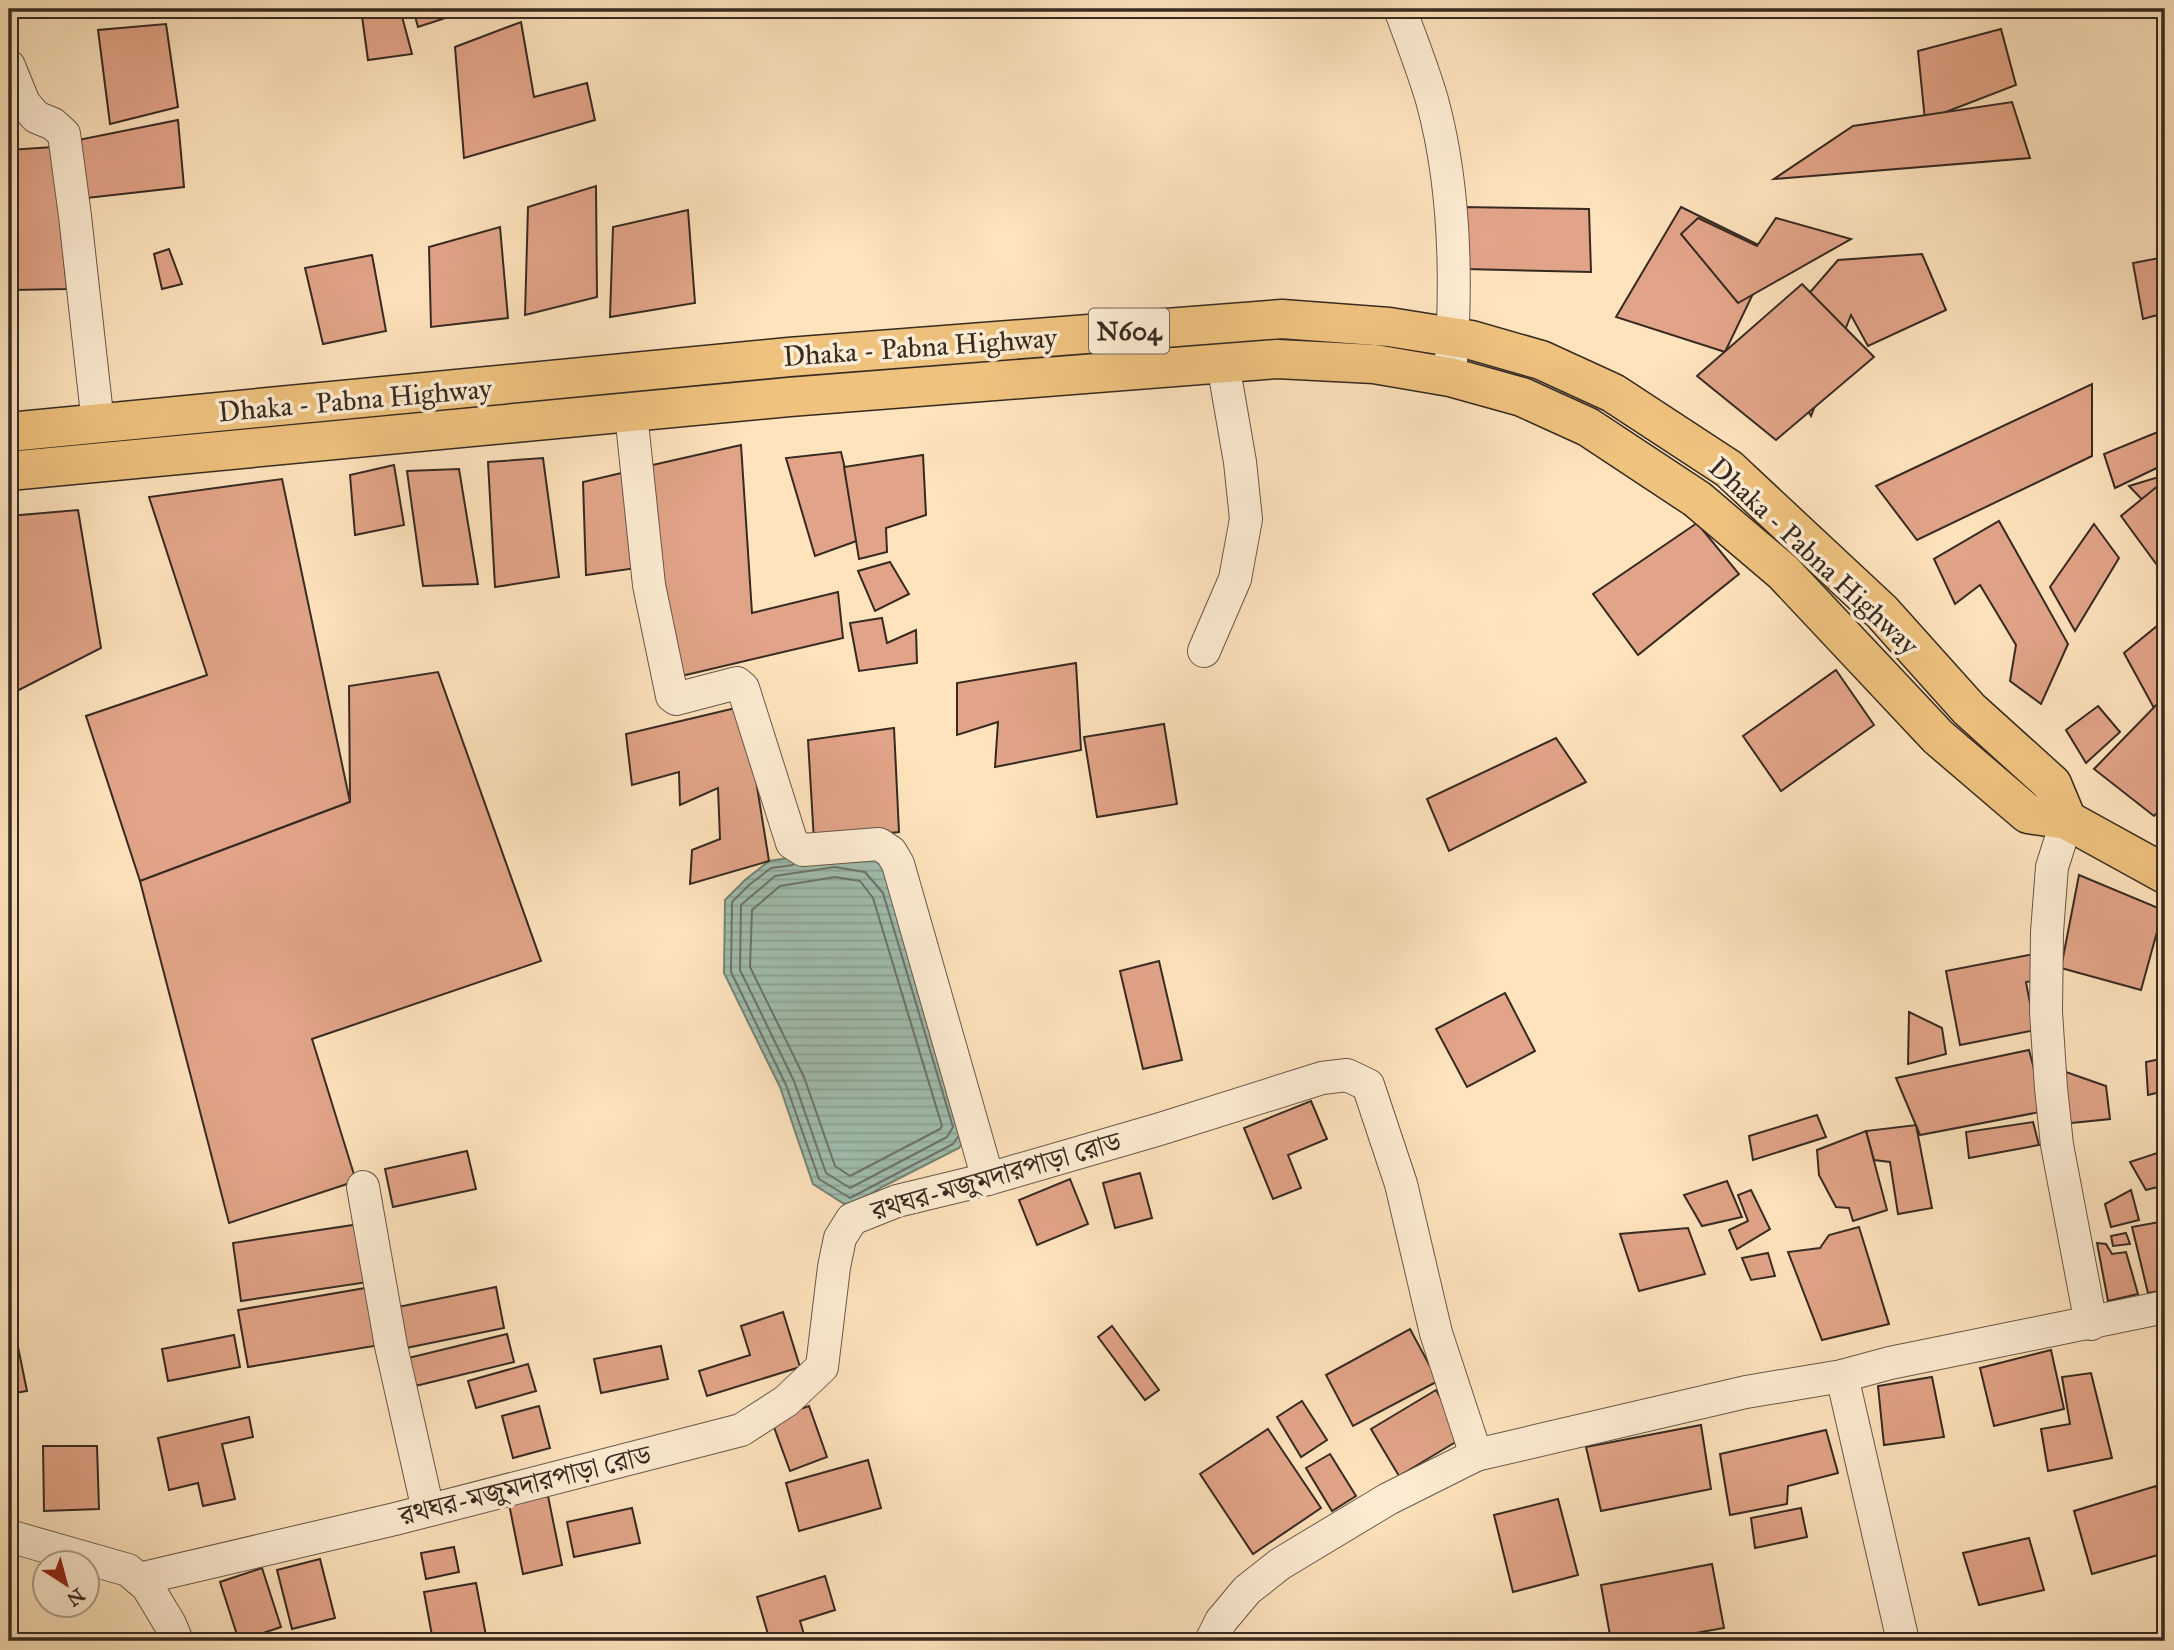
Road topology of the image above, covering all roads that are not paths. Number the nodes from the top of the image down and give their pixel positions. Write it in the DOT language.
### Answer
graph roads {
  1 [pos="1408,12"];
  2 [pos="9,66"];
  3 [pos="1453,337"];
  4 [pos="1223,364"];
  5 [pos="1450,377"];
  6 [pos="632,413"];
  7 [pos="98,424"];
  8 [pos="9,432"];
  9 [pos="9,471"];
  10 [pos="1204,651"];
  11 [pos="2067,820"];
  12 [pos="2165,874"];
  13 [pos="988,1179"];
  14 [pos="363,1187"];
  15 [pos="2165,1307"];
  16 [pos="2091,1324"];
  17 [pos="1842,1376"];
  18 [pos="1476,1455"];
  19 [pos="428,1510"];
  20 [pos="9,1535"];
  21 [pos="139,1579"];
  22 [pos="177,1641"];
  23 [pos="1211,1641"];
  24 [pos="1903,1641"];
  1 -- 3 [label="street"];
  2 -- 7 [label="street"];
  3 -- 5 [label="street"];
  3 -- 7 [label="highway, Dhaka - Pabna Highway / N604"];
  3 -- 11 [label="highway, Dhaka - Pabna Highway / N604"];
  4 -- 5 [label="highway, Dhaka - Pabna Highway / N604"];
  4 -- 6 [label="highway, Dhaka - Pabna Highway / N604"];
  4 -- 10 [label="street"];
  5 -- 11 [label="highway, Dhaka - Pabna Highway / N604"];
  6 -- 9 [label="highway, Dhaka - Pabna Highway / N604"];
  6 -- 13 [label="street"];
  7 -- 8 [label="highway, Dhaka - Pabna Highway / N604"];
  11 -- 12 [label="highway, Dhaka - Pabna Highway / N604"];
  11 -- 16 [label="street"];
  13 -- 18 [label="street, রথঘর-মজুমদারপাড়া রোড"];
  13 -- 19 [label="street, রথঘর-মজুমদারপাড়া রোড"];
  14 -- 19 [label="street"];
  15 -- 16 [label="street"];
  16 -- 17 [label="street"];
  17 -- 18 [label="street"];
  17 -- 24 [label="street"];
  18 -- 23 [label="street"];
  19 -- 21 [label="street, রথঘর-মজুমদারপাড়া রোড"];
  20 -- 21 [label="street"];
  21 -- 22 [label="street"];
}
